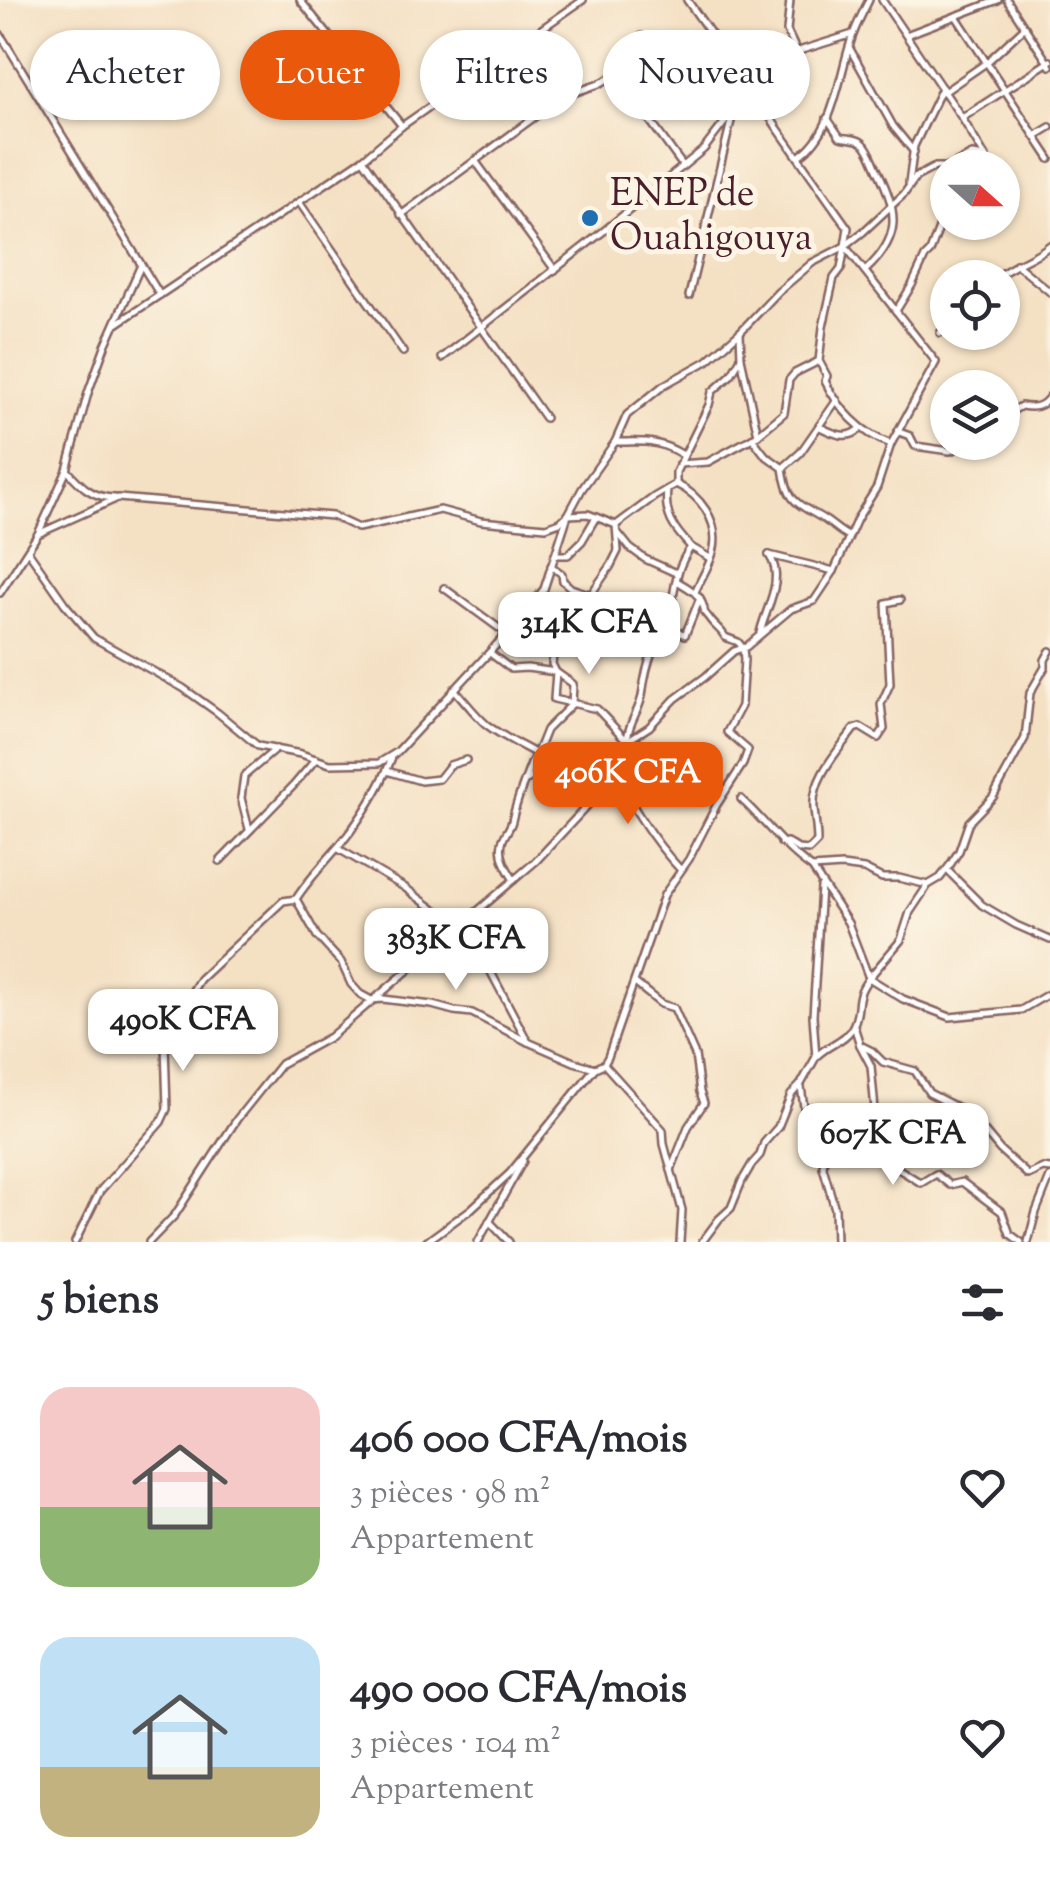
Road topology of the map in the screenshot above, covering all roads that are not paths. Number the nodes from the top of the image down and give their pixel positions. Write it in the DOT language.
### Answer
graph roads {
  1 [pos="300,0"];
  2 [pos="583,0"];
  3 [pos="686,0"];
  4 [pos="790,0"];
  5 [pos="869,0"];
  6 [pos="882,0"];
  7 [pos="998,0"];
  8 [pos="1007,0"];
  9 [pos="956,16"];
  10 [pos="1025,27"];
  11 [pos="707,30"];
  12 [pos="787,30"];
  13 [pos="0,34"];
  14 [pos="853,34"];
  15 [pos="906,35"];
  16 [pos="849,46"];
  17 [pos="810,47"];
  18 [pos="986,63"];
  19 [pos="1049,63"];
  20 [pos="603,81"];
  21 [pos="943,90"];
  22 [pos="1005,91"];
  23 [pos="827,118"];
  24 [pos="962,118"];
  25 [pos="650,120"];
  26 [pos="726,120"];
  27 [pos="732,120"];
  28 [pos="771,120"];
  29 [pos="402,126"];
  30 [pos="1050,127"];
  31 [pos="1035,136"];
  32 [pos="980,150"];
  33 [pos="914,152"];
  34 [pos="798,158"];
  35 [pos="363,159"];
  36 [pos="1050,159"];
  37 [pos="476,162"];
  38 [pos="683,166"];
  39 [pos="930,170"];
  40 [pos="909,186"];
  41 [pos="299,202"];
  42 [pos="891,206"];
  43 [pos="401,215"];
  44 [pos="934,240"];
  45 [pos="845,246"];
  46 [pos="1049,246"];
  47 [pos="1050,257"];
  48 [pos="1020,262"];
  49 [pos="140,265"];
  50 [pos="1020,267"];
  51 [pos="554,270"];
  52 [pos="865,272"];
  53 [pos="1050,292"];
  54 [pos="160,295"];
  55 [pos="689,296"];
  56 [pos="896,310"];
  57 [pos="115,326"];
  58 [pos="481,328"];
  59 [pos="740,332"];
  60 [pos="403,352"];
  61 [pos="442,358"];
  62 [pos="741,358"];
  63 [pos="819,361"];
  64 [pos="1050,396"];
  65 [pos="837,400"];
  66 [pos="1020,407"];
  67 [pos="545,418"];
  68 [pos="820,428"];
  69 [pos="861,428"];
  70 [pos="898,432"];
  71 [pos="755,436"];
  72 [pos="615,442"];
  73 [pos="891,444"];
  74 [pos="930,448"];
  75 [pos="683,455"];
  76 [pos="679,464"];
  77 [pos="784,468"];
  78 [pos="67,470"];
  79 [pos="676,484"];
  80 [pos="667,491"];
  81 [pos="118,498"];
  82 [pos="568,516"];
  83 [pos="596,518"];
  84 [pos="616,528"];
  85 [pos="38,534"];
  86 [pos="848,536"];
  87 [pos="690,547"];
  88 [pos="28,552"];
  89 [pos="555,555"];
  90 [pos="710,558"];
  91 [pos="551,566"];
  92 [pos="834,571"];
  93 [pos="676,577"];
  94 [pos="444,588"];
  95 [pos="0,593"];
  96 [pos="697,595"];
  97 [pos="590,596"];
  98 [pos="900,600"];
  99 [pos="667,624"];
  100 [pos="508,634"];
  101 [pos="759,636"];
  102 [pos="743,648"];
  103 [pos="1050,651"];
  104 [pos="490,652"];
  105 [pos="556,672"];
  106 [pos="454,690"];
  107 [pos="572,704"];
  108 [pos="627,742"];
  109 [pos="276,749"];
  110 [pos="393,754"];
  111 [pos="536,754"];
  112 [pos="316,759"];
  113 [pos="466,760"];
  114 [pos="553,762"];
  115 [pos="616,762"];
  116 [pos="387,771"];
  117 [pos="526,780"];
  118 [pos="596,791"];
  119 [pos="741,799"];
  120 [pos="249,829"];
  121 [pos="781,844"];
  122 [pos="337,848"];
  123 [pos="220,861"];
  124 [pos="812,868"];
  125 [pos="681,870"];
  126 [pos="947,870"];
  127 [pos="514,880"];
  128 [pos="822,884"];
  129 [pos="928,885"];
  130 [pos="296,899"];
  131 [pos="471,917"];
  132 [pos="459,928"];
  133 [pos="1050,940"];
  134 [pos="869,978"];
  135 [pos="634,982"];
  136 [pos="1050,992"];
  137 [pos="371,1000"];
  138 [pos="854,1026"];
  139 [pos="528,1042"];
  140 [pos="860,1045"];
  141 [pos="816,1057"];
  142 [pos="604,1064"];
  143 [pos="594,1068"];
  144 [pos="801,1084"];
  145 [pos="529,1150"];
  146 [pos="1050,1168"];
  147 [pos="671,1170"];
  148 [pos="1050,1178"];
  149 [pos="489,1220"];
  150 [pos="75,1242"];
  151 [pos="149,1242"];
  152 [pos="426,1242"];
  153 [pos="478,1242"];
  154 [pos="509,1242"];
  155 [pos="680,1242"];
  156 [pos="702,1242"];
  157 [pos="836,1242"];
  158 [pos="1021,1242"];
  159 [pos="1028,1242"];
  1 -- 29 [label="street"];
  2 -- 29 [label="street"];
  3 -- 11 [label="street"];
  4 -- 12 [label="street"];
  5 -- 14 [label="street"];
  6 -- 15 [label="street"];
  7 -- 9 [label="street"];
  8 -- 10 [label="street"];
  9 -- 15 [label="street"];
  9 -- 18 [label="street"];
  10 -- 18 [label="street"];
  10 -- 19 [label="street"];
  13 -- 49 [label="street"];
  14 -- 16 [label="street"];
  14 -- 17 [label="street"];
  15 -- 21 [label="street"];
  16 -- 23 [label="street"];
  16 -- 33 [label="street"];
  18 -- 21 [label="street"];
  18 -- 22 [label="street"];
  19 -- 22 [label="street"];
  20 -- 37 [label="street"];
  21 -- 24 [label="street"];
  21 -- 33 [label="street"];
  22 -- 24 [label="street"];
  22 -- 31 [label="street"];
  23 -- 34 [label="street"];
  23 -- 42 [label="street"];
  24 -- 32 [label="street"];
  25 -- 38 [label="street"];
  26 -- 38 [label="street"];
  27 -- 55 [label="street"];
  28 -- 34 [label="street"];
  29 -- 35 [label="street"];
  30 -- 31 [label="street"];
  31 -- 36 [label="street"];
  33 -- 40 [label="street"];
  34 -- 45 [label="street"];
  35 -- 41 [label="street"];
  35 -- 43 [label="street"];
  37 -- 43 [label="street"];
  37 -- 51 [label="street"];
  38 -- 51 [label="street"];
  39 -- 40 [label="street"];
  40 -- 42 [label="street"];
  41 -- 54 [label="street"];
  41 -- 60 [label="street"];
  42 -- 45 [label="street"];
  42 -- 52 [label="street"];
  43 -- 58 [label="street"];
  44 -- 56 [label="street"];
  45 -- 52 [label="street"];
  45 -- 59 [label="street"];
  45 -- 63 [label="street"];
  46 -- 47 [label="street"];
  46 -- 48 [label="street"];
  49 -- 54 [label="street"];
  49 -- 57 [label="street"];
  50 -- 53 [label="street"];
  51 -- 58 [label="street"];
  52 -- 56 [label="street"];
  54 -- 57 [label="street"];
  56 -- 70 [label="street"];
  57 -- 78 [label="street"];
  58 -- 61 [label="street"];
  58 -- 67 [label="street"];
  59 -- 62 [label="street"];
  59 -- 72 [label="street"];
  62 -- 71 [label="street"];
  62 -- 75 [label="street"];
  63 -- 65 [label="street"];
  63 -- 71 [label="street"];
  64 -- 66 [label="street"];
  65 -- 68 [label="street"];
  65 -- 69 [label="street"];
  68 -- 69 [label="street"];
  68 -- 77 [label="street"];
  69 -- 73 [label="street"];
  70 -- 73 [label="street"];
  70 -- 74 [label="street"];
  71 -- 76 [label="street"];
  71 -- 77 [label="street"];
  72 -- 75 [label="street"];
  72 -- 82 [label="street"];
  73 -- 86 [label="street"];
  75 -- 76 [label="street"];
  76 -- 79 [label="street"];
  77 -- 86 [label="street"];
  78 -- 81 [label="street"];
  78 -- 85 [label="street"];
  79 -- 80 [label="street"];
  79 -- 90 [label="street"];
  80 -- 84 [label="street"];
  80 -- 87 [label="street"];
  81 -- 82 [label="street"];
  81 -- 85 [label="street"];
  82 -- 83 [label="street"];
  82 -- 89 [label="street"];
  83 -- 84 [label="street"];
  83 -- 89 [label="street"];
  84 -- 93 [label="street"];
  84 -- 97 [label="street"];
  85 -- 88 [label="street"];
  86 -- 92 [label="street"];
  87 -- 90 [label="street"];
  87 -- 93 [label="street"];
  88 -- 95 [label="street"];
  88 -- 109 [label="street"];
  89 -- 91 [label="street"];
  90 -- 96 [label="street"];
  91 -- 97 [label="street"];
  91 -- 100 [label="street"];
  92 -- 101 [label="street"];
  92 -- 101 [label="street"];
  93 -- 96 [label="street"];
  93 -- 99 [label="street"];
  94 -- 100 [label="street"];
  96 -- 99 [label="street"];
  96 -- 102 [label="street"];
  97 -- 99 [label="street"];
  97 -- 105 [label="street"];
  98 -- 121 [label="street"];
  99 -- 108 [label="street"];
  100 -- 104 [label="street"];
  101 -- 102 [label="street"];
  102 -- 108 [label="street"];
  102 -- 125 [label="street"];
  103 -- 126 [label="street"];
  104 -- 105 [label="street"];
  104 -- 106 [label="street"];
  105 -- 107 [label="street"];
  105 -- 107 [label="street"];
  106 -- 110 [label="street"];
  106 -- 111 [label="street"];
  107 -- 108 [label="street"];
  107 -- 111 [label="street"];
  108 -- 115 [label="street"];
  109 -- 112 [label="street"];
  109 -- 120 [label="street"];
  110 -- 112 [label="street"];
  110 -- 116 [label="street"];
  111 -- 114 [label="street"];
  111 -- 117 [label="street"];
  112 -- 120 [label="street"];
  113 -- 116 [label="street"];
  114 -- 117 [label="street"];
  114 -- 118 [label="street"];
  115 -- 118 [label="street"];
  115 -- 125 [label="street"];
  116 -- 122 [label="street"];
  117 -- 127 [label="street"];
  118 -- 127 [label="street"];
  119 -- 121 [label="street"];
  120 -- 123 [label="street"];
  121 -- 124 [label="street"];
  122 -- 130 [label="street"];
  122 -- 132 [label="street"];
  124 -- 128 [label="street"];
  124 -- 129 [label="street"];
  125 -- 135 [label="street"];
  126 -- 129 [label="street"];
  126 -- 133 [label="street"];
  127 -- 131 [label="street"];
  128 -- 134 [label="street"];
  128 -- 141 [label="street"];
  129 -- 134 [label="street"];
  130 -- 137 [label="street"];
  130 -- 150 [label="street"];
  131 -- 132 [label="street"];
  131 -- 139 [label="street"];
  132 -- 137 [label="street"];
  134 -- 136 [label="street"];
  134 -- 138 [label="street"];
  135 -- 142 [label="street"];
  135 -- 147 [label="street"];
  137 -- 139 [label="street"];
  137 -- 151 [label="street"];
  138 -- 140 [label="street"];
  138 -- 141 [label="street"];
  139 -- 143 [label="street"];
  140 -- 146 [label="street"];
  140 -- 158 [label="street"];
  141 -- 144 [label="street"];
  142 -- 143 [label="street"];
  142 -- 147 [label="street"];
  143 -- 145 [label="street"];
  144 -- 156 [label="street"];
  144 -- 157 [label="street"];
  145 -- 149 [label="street"];
  145 -- 152 [label="street"];
  147 -- 155 [label="street"];
  148 -- 159 [label="street"];
  149 -- 153 [label="street"];
  149 -- 154 [label="street"];
}
